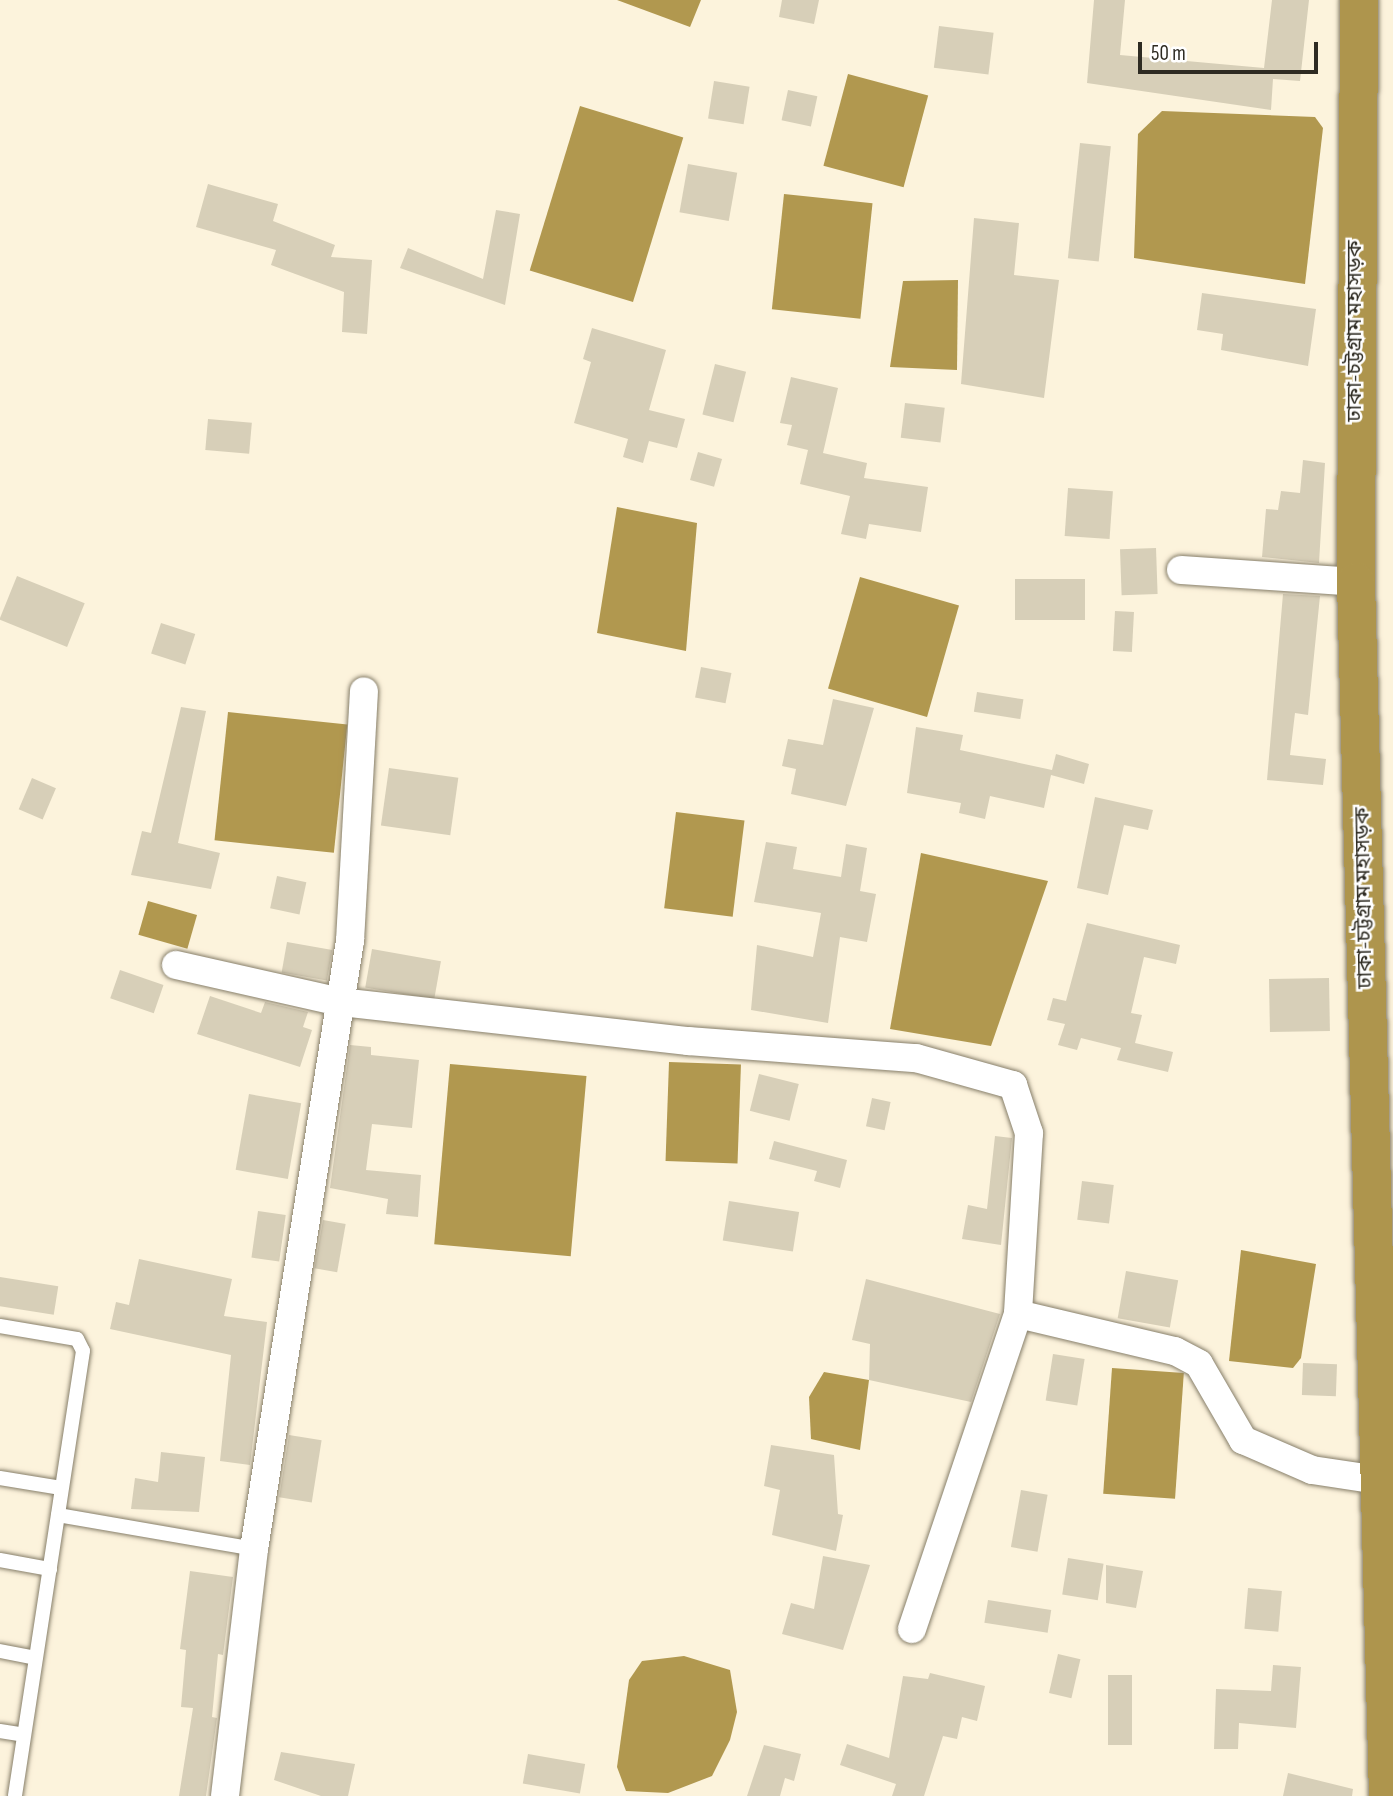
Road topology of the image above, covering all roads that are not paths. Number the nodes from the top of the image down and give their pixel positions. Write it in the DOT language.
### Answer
graph roads {
  1 [pos="1359,0"];
  2 [pos="1181,570"];
  3 [pos="1356,582"];
  4 [pos="364,691"];
  5 [pos="176,965"];
  6 [pos="340,1002"];
  7 [pos="1018,1314"];
  8 [pos="0,1326"];
  9 [pos="0,1478"];
  10 [pos="1379,1480"];
  11 [pos="61,1488"];
  12 [pos="58,1515"];
  13 [pos="254,1549"];
  14 [pos="0,1560"];
  15 [pos="50,1569"];
  16 [pos="912,1629"];
  17 [pos="0,1651"];
  18 [pos="35,1658"];
  19 [pos="0,1731"];
  20 [pos="24,1735"];
  21 [pos="15,1796"];
  22 [pos="225,1796"];
  23 [pos="1388,1796"];
  1 -- 3 [label="highway, ঢাকা-চট্টগ্রাম মহাসড়ক"];
  2 -- 3 [label="street"];
  3 -- 10 [label="highway, ঢাকা-চট্টগ্রাম মহাসড়ক"];
  4 -- 6 [label="street"];
  5 -- 6 [label="street"];
  6 -- 7 [label="street"];
  6 -- 13 [label="street"];
  7 -- 10 [label="street"];
  7 -- 16 [label="street"];
  8 -- 11 [label="lane"];
  9 -- 11 [label="lane"];
  10 -- 23 [label="highway, ঢাকা-চট্টগ্রাম মহাসড়ক"];
  11 -- 12 [label="lane"];
  12 -- 13 [label="lane"];
  12 -- 15 [label="lane"];
  13 -- 22 [label="street"];
  14 -- 15 [label="lane"];
  15 -- 18 [label="lane"];
  17 -- 18 [label="lane"];
  18 -- 20 [label="lane"];
  19 -- 20 [label="lane"];
  20 -- 21 [label="lane"];
}
